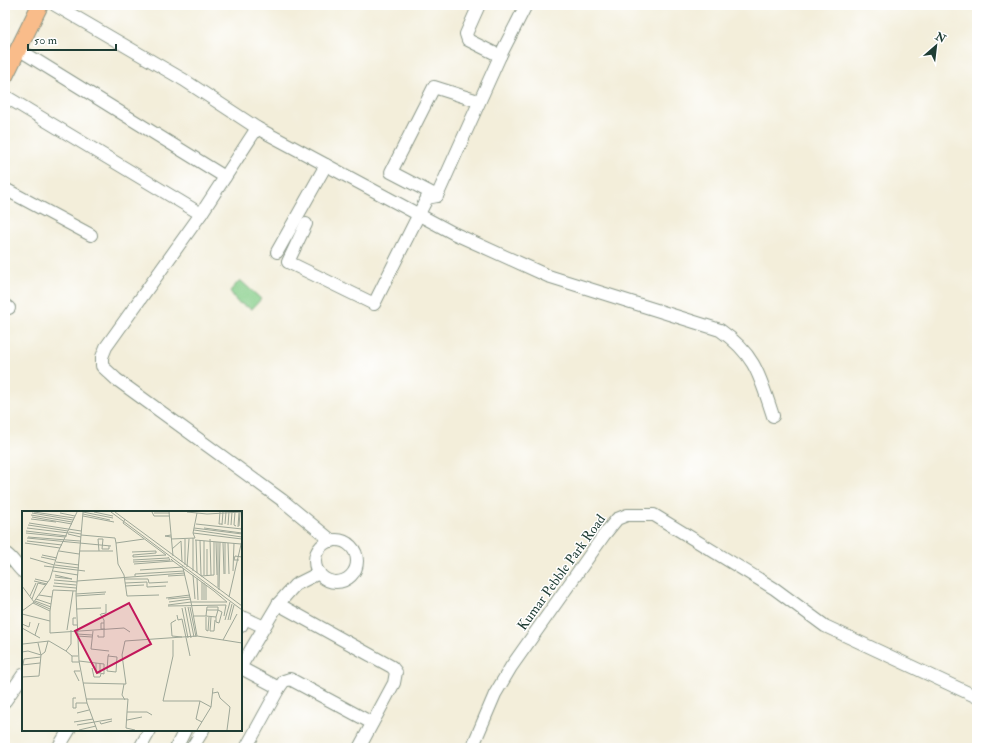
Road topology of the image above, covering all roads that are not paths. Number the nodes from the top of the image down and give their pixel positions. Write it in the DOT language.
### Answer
graph roads {
  1 [pos="40,5"];
  2 [pos="55,5"];
  3 [pos="479,5"];
  4 [pos="526,5"];
  5 [pos="18,50"];
  6 [pos="500,56"];
  7 [pos="5,76"];
  8 [pos="5,96"];
  9 [pos="478,101"];
  10 [pos="257,128"];
  11 [pos="326,165"];
  12 [pos="225,177"];
  13 [pos="5,189"];
  14 [pos="437,196"];
  15 [pos="201,214"];
  16 [pos="419,214"];
  17 [pos="306,224"];
  18 [pos="91,235"];
  19 [pos="277,252"];
  20 [pos="773,416"];
  21 [pos="332,541"];
  22 [pos="5,553"];
  23 [pos="15,567"];
  24 [pos="319,573"];
  25 [pos="278,604"];
  26 [pos="242,624"];
  27 [pos="264,627"];
  28 [pos="242,665"];
  29 [pos="242,668"];
  30 [pos="22,676"];
  31 [pos="279,688"];
  32 [pos="977,697"];
  33 [pos="5,702"];
  34 [pos="372,723"];
  35 [pos="68,731"];
  36 [pos="149,731"];
  37 [pos="184,731"];
  38 [pos="202,731"];
  39 [pos="58,748"];
  40 [pos="140,748"];
  41 [pos="176,748"];
  42 [pos="193,748"];
  43 [pos="246,748"];
  44 [pos="359,748"];
  45 [pos="472,748"];
  1 -- 5 [label="main road"];
  2 -- 10 [label="street"];
  3 -- 6 [label="street"];
  4 -- 6 [label="street"];
  5 -- 7 [label="main road"];
  5 -- 12 [label="street"];
  6 -- 9 [label="street"];
  8 -- 15 [label="street"];
  9 -- 14 [label="street"];
  9 -- 14 [label="street"];
  10 -- 11 [label="street"];
  10 -- 12 [label="street"];
  11 -- 16 [label="street"];
  11 -- 19 [label="street"];
  12 -- 15 [label="street"];
  13 -- 18 [label="street"];
  14 -- 16 [label="street"];
  15 -- 21 [label="street"];
  16 -- 17 [label="street"];
  16 -- 20 [label="street"];
  21 -- 24 [label="street"];
  21 -- 24 [label="street"];
  22 -- 23 [label="street"];
  24 -- 25 [label="street"];
  25 -- 27 [label="street"];
  25 -- 34 [label="street"];
  26 -- 27 [label="street"];
  27 -- 28 [label="street"];
  29 -- 31 [label="street"];
  30 -- 33 [label="street"];
  31 -- 34 [label="street"];
  31 -- 43 [label="street"];
  32 -- 45 [label="street, Kumar Pebble Park Road"];
  34 -- 44 [label="street"];
  35 -- 39 [label="street"];
  36 -- 40 [label="street"];
  37 -- 41 [label="street"];
  38 -- 42 [label="street"];
}
